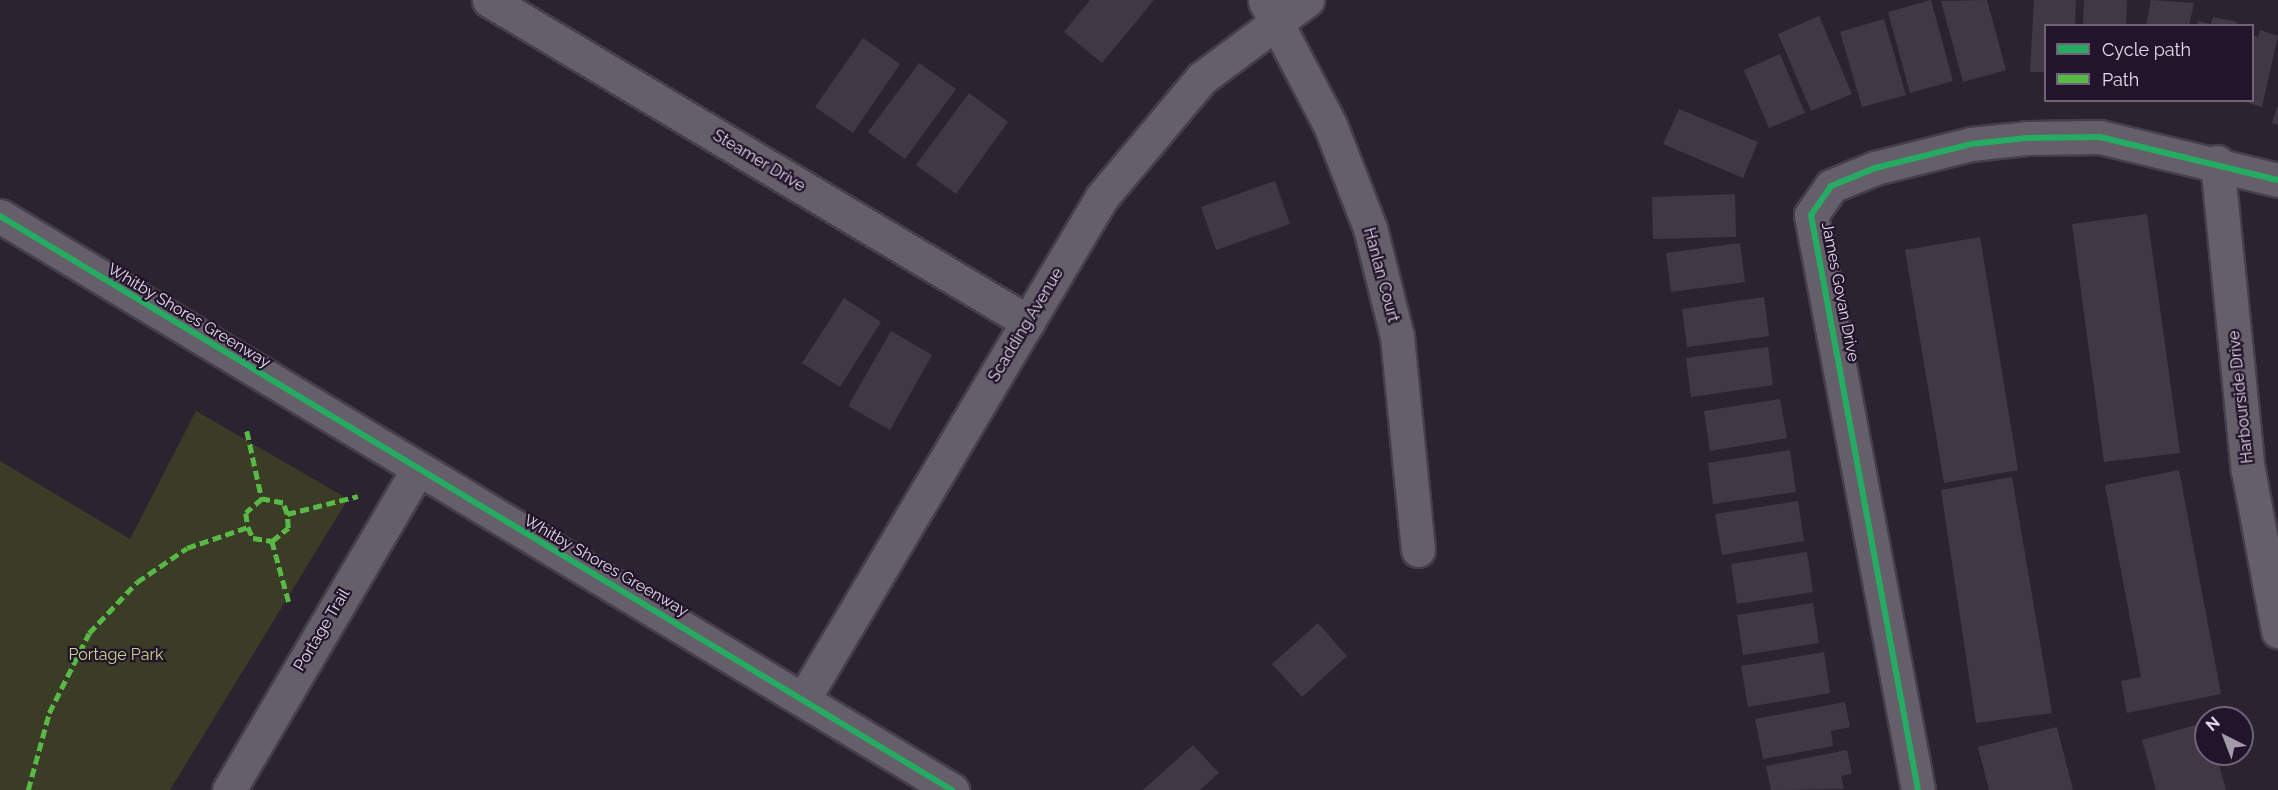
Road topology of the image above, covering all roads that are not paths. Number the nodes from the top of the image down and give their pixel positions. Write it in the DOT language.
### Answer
graph roads {
  1 [pos="489,0"];
  2 [pos="1307,0"];
  3 [pos="1270,9"];
  4 [pos="2217,162"];
  5 [pos="2278,180"];
  6 [pos="0,216"];
  7 [pos="1028,322"];
  8 [pos="417,471"];
  9 [pos="1418,550"];
  10 [pos="2278,631"];
  11 [pos="804,698"];
  12 [pos="229,790"];
  13 [pos="952,790"];
  14 [pos="1918,790"];
  1 -- 7 [label="street, Steamer Drive"];
  2 -- 3 [label="street, Scadding Avenue"];
  3 -- 7 [label="street, Scadding Avenue"];
  3 -- 9 [label="street, Hanlan Court"];
  4 -- 5 [label="street, James Govan Drive"];
  4 -- 10 [label="street, Harbourside Drive"];
  4 -- 14 [label="street, James Govan Drive"];
  6 -- 8 [label="street, Whitby Shores Greenway"];
  7 -- 11 [label="street, Scadding Avenue"];
  8 -- 11 [label="street, Whitby Shores Greenway"];
  8 -- 12 [label="street, Portage Trail"];
  11 -- 13 [label="street, Whitby Shores Greenway"];
}
